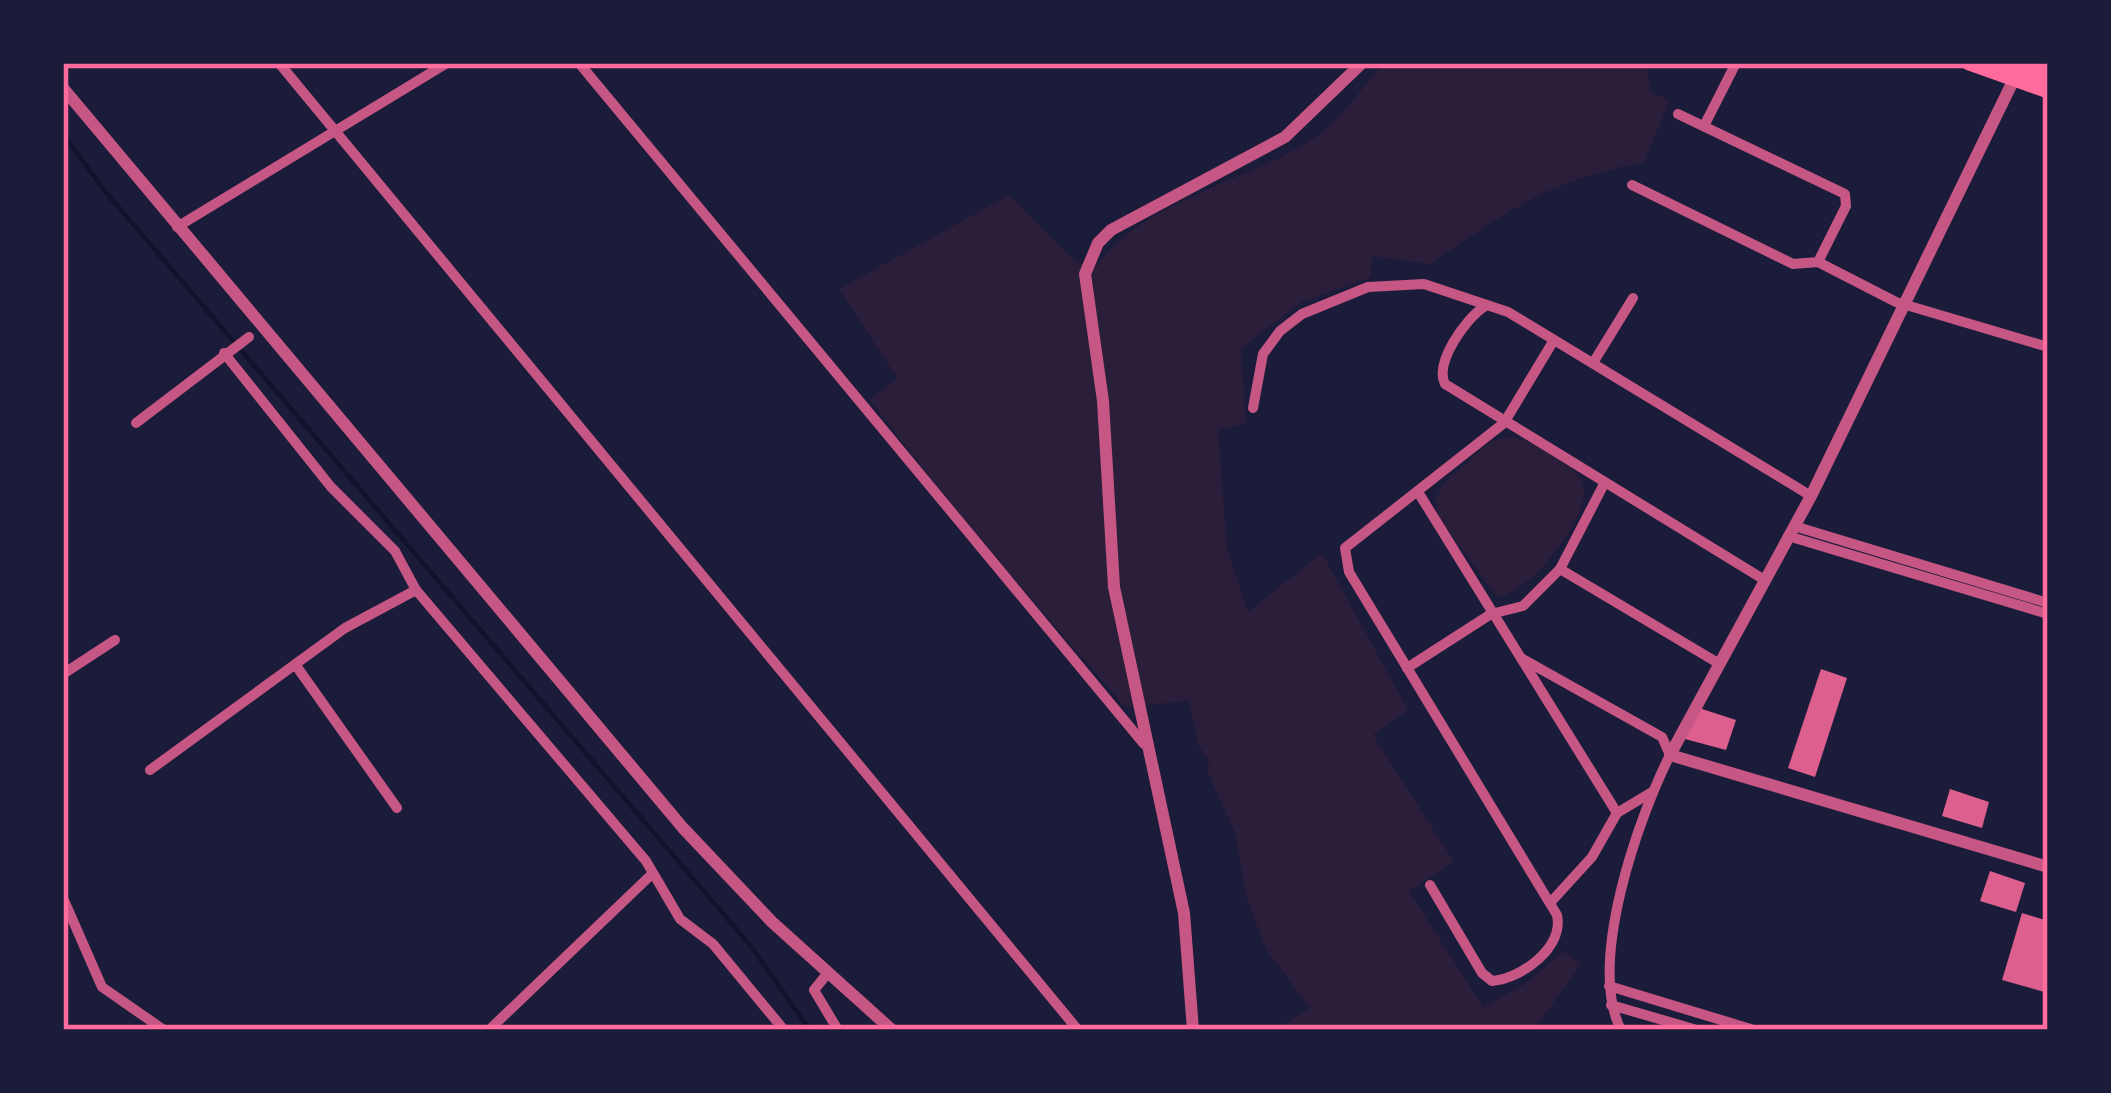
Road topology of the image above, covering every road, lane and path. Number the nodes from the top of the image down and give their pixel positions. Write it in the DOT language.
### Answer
graph roads {
  1 [pos="279,63"];
  2 [pos="446,63"];
  3 [pos="579,63"];
  4 [pos="1362,63"];
  5 [pos="1736,63"];
  6 [pos="1969,63"];
  7 [pos="2010,63"];
  8 [pos="2023,63"];
  9 [pos="2044,82"];
  10 [pos="63,88"];
  11 [pos="1678,114"];
  12 [pos="1704,126"];
  13 [pos="335,130"];
  14 [pos="1632,185"];
  15 [pos="177,227"];
  16 [pos="1818,262"];
  17 [pos="1633,298"];
  18 [pos="1907,306"];
  19 [pos="1484,308"];
  20 [pos="249,337"];
  21 [pos="1554,340"];
  22 [pos="2048,347"];
  23 [pos="228,351"];
  24 [pos="1593,363"];
  25 [pos="1253,407"];
  26 [pos="136,423"];
  27 [pos="1504,423"];
  28 [pos="1604,484"];
  29 [pos="1418,492"];
  30 [pos="1811,496"];
  31 [pos="1791,531"];
  32 [pos="1560,569"];
  33 [pos="1930,573"];
  34 [pos="1763,579"];
  35 [pos="416,590"];
  36 [pos="2048,603"];
  37 [pos="1491,614"];
  38 [pos="2048,614"];
  39 [pos="116,640"];
  40 [pos="1522,658"];
  41 [pos="1718,663"];
  42 [pos="297,667"];
  43 [pos="1407,668"];
  44 [pos="63,674"];
  45 [pos="1144,743"];
  46 [pos="1670,755"];
  47 [pos="150,770"];
  48 [pos="1652,793"];
  49 [pos="397,808"];
  50 [pos="1617,813"];
  51 [pos="2048,868"];
  52 [pos="652,874"];
  53 [pos="1430,885"];
  54 [pos="63,898"];
  55 [pos="1550,903"];
  56 [pos="826,974"];
  57 [pos="1610,986"];
  58 [pos="1611,1005"];
  59 [pos="1193,1026"];
  60 [pos="164,1030"];
  61 [pos="489,1030"];
  62 [pos="784,1030"];
  63 [pos="838,1030"];
  64 [pos="892,1030"];
  65 [pos="1078,1030"];
  66 [pos="1179,1030"];
  67 [pos="1621,1030"];
  68 [pos="1697,1030"];
  69 [pos="1754,1030"];
  1 -- 13 [label="street"];
  2 -- 13 [label="street"];
  3 -- 45 [label="street"];
  4 -- 45 [label="street"];
  5 -- 12 [label="street"];
  6 -- 9 [label="main road"];
  7 -- 9 [label="main road"];
  8 -- 18 [label="street"];
  10 -- 15 [label="street"];
  11 -- 12 [label="street"];
  12 -- 16 [label="street"];
  13 -- 15 [label="street"];
  13 -- 65 [label="street"];
  14 -- 16 [label="street"];
  15 -- 56 [label="street"];
  16 -- 18 [label="street"];
  17 -- 24 [label="street"];
  18 -- 22 [label="street"];
  18 -- 30 [label="street"];
  19 -- 21 [label="street"];
  19 -- 25 [label="street"];
  19 -- 27 [label="street"];
  20 -- 23 [label="street"];
  21 -- 24 [label="street"];
  21 -- 27 [label="street"];
  23 -- 26 [label="street"];
  23 -- 35 [label="street"];
  24 -- 30 [label="street"];
  27 -- 28 [label="street"];
  27 -- 29 [label="street"];
  28 -- 32 [label="street"];
  28 -- 34 [label="street"];
  29 -- 37 [label="street"];
  29 -- 43 [label="street"];
  30 -- 31 [label="street"];
  31 -- 33 [label="street"];
  31 -- 34 [label="street"];
  32 -- 37 [label="street"];
  32 -- 41 [label="street"];
  33 -- 36 [label="street"];
  33 -- 38 [label="street"];
  34 -- 41 [label="street"];
  35 -- 42 [label="street"];
  35 -- 52 [label="street"];
  37 -- 40 [label="street"];
  37 -- 43 [label="street"];
  39 -- 44 [label="street"];
  40 -- 46 [label="street"];
  40 -- 50 [label="street"];
  41 -- 46 [label="street"];
  42 -- 47 [label="street"];
  42 -- 49 [label="street"];
  43 -- 55 [label="street"];
  45 -- 59 [label="street"];
  46 -- 48 [label="street"];
  46 -- 51 [label="street"];
  48 -- 50 [label="street"];
  48 -- 57 [label="street"];
  50 -- 55 [label="street"];
  52 -- 61 [label="street"];
  52 -- 62 [label="street"];
  53 -- 55 [label="street"];
  54 -- 60 [label="street"];
  56 -- 63 [label="street"];
  56 -- 64 [label="street"];
  57 -- 58 [label="street"];
  57 -- 69 [label="street"];
  58 -- 67 [label="street"];
  58 -- 68 [label="street"];
  59 -- 66 [label="street"];
}
